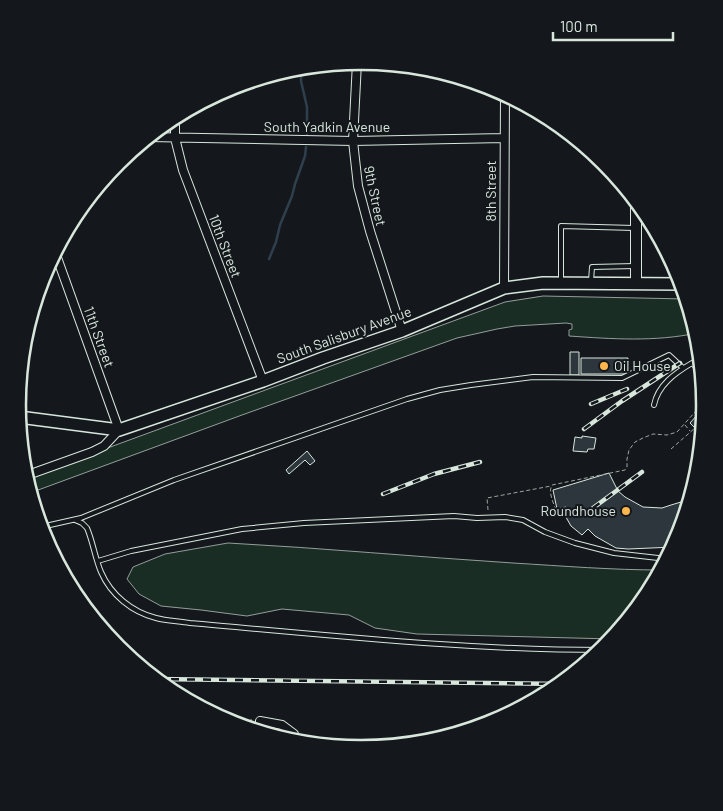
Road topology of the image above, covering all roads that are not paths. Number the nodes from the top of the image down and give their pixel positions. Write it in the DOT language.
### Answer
graph roads {
  1 [pos="357,70"];
  2 [pos="505,103"];
  3 [pos="175,127"];
  4 [pos="161,137"];
  5 [pos="175,138"];
  6 [pos="504,138"];
  7 [pos="353,141"];
  8 [pos="636,213"];
  9 [pos="641,221"];
  10 [pos="636,223"];
  11 [pos="59,262"];
  12 [pos="636,266"];
  13 [pos="591,283"];
  14 [pos="636,283"];
  15 [pos="560,284"];
  16 [pos="674,284"];
  17 [pos="504,288"];
  18 [pos="402,331"];
  19 [pos="692,363"];
  20 [pos="694,365"];
  21 [pos="683,368"];
  22 [pos="263,382"];
  23 [pos="654,405"];
  24 [pos="27,418"];
  25 [pos="119,430"];
  26 [pos="33,473"];
  27 [pos="75,520"];
  28 [pos="49,525"];
  29 [pos="660,558"];
  30 [pos="98,561"];
  31 [pos="592,650"];
  32 [pos="260,721"];
  33 [pos="293,733"];
  1 -- 7 [label="street, 9th Street"];
  2 -- 6 [label="street, 8th Street"];
  3 -- 5 [label="street, 10th Street"];
  4 -- 5 [label="street, South Yadkin Avenue"];
  5 -- 7 [label="street, South Yadkin Avenue"];
  5 -- 22 [label="street, 10th Street"];
  6 -- 7 [label="street, South Yadkin Avenue"];
  6 -- 17 [label="street, 8th Street"];
  7 -- 18 [label="street, 9th Street"];
  8 -- 10 [label="street"];
  9 -- 10 [label="lane"];
  10 -- 12 [label="street"];
  10 -- 15 [label="lane"];
  11 -- 25 [label="street, 11th Street"];
  12 -- 13 [label="lane"];
  12 -- 14 [label="street"];
  13 -- 14 [label="main road, South Salisbury Avenue"];
  13 -- 15 [label="main road, South Salisbury Avenue"];
  14 -- 16 [label="main road, South Salisbury Avenue"];
  15 -- 17 [label="main road, South Salisbury Avenue"];
  17 -- 18 [label="main road, South Salisbury Avenue"];
  18 -- 22 [label="main road, South Salisbury Avenue"];
  19 -- 20 [label="lane"];
  19 -- 21 [label="lane"];
  21 -- 23 [label="lane"];
  21 -- 27 [label="lane"];
  22 -- 25 [label="main road, South Salisbury Avenue"];
  24 -- 25 [label="main road, South Salisbury Avenue"];
  25 -- 26 [label="street"];
  27 -- 28 [label="lane"];
  27 -- 30 [label="lane"];
  29 -- 30 [label="lane"];
  30 -- 31 [label="lane"];
  32 -- 33 [label="street"];
}
